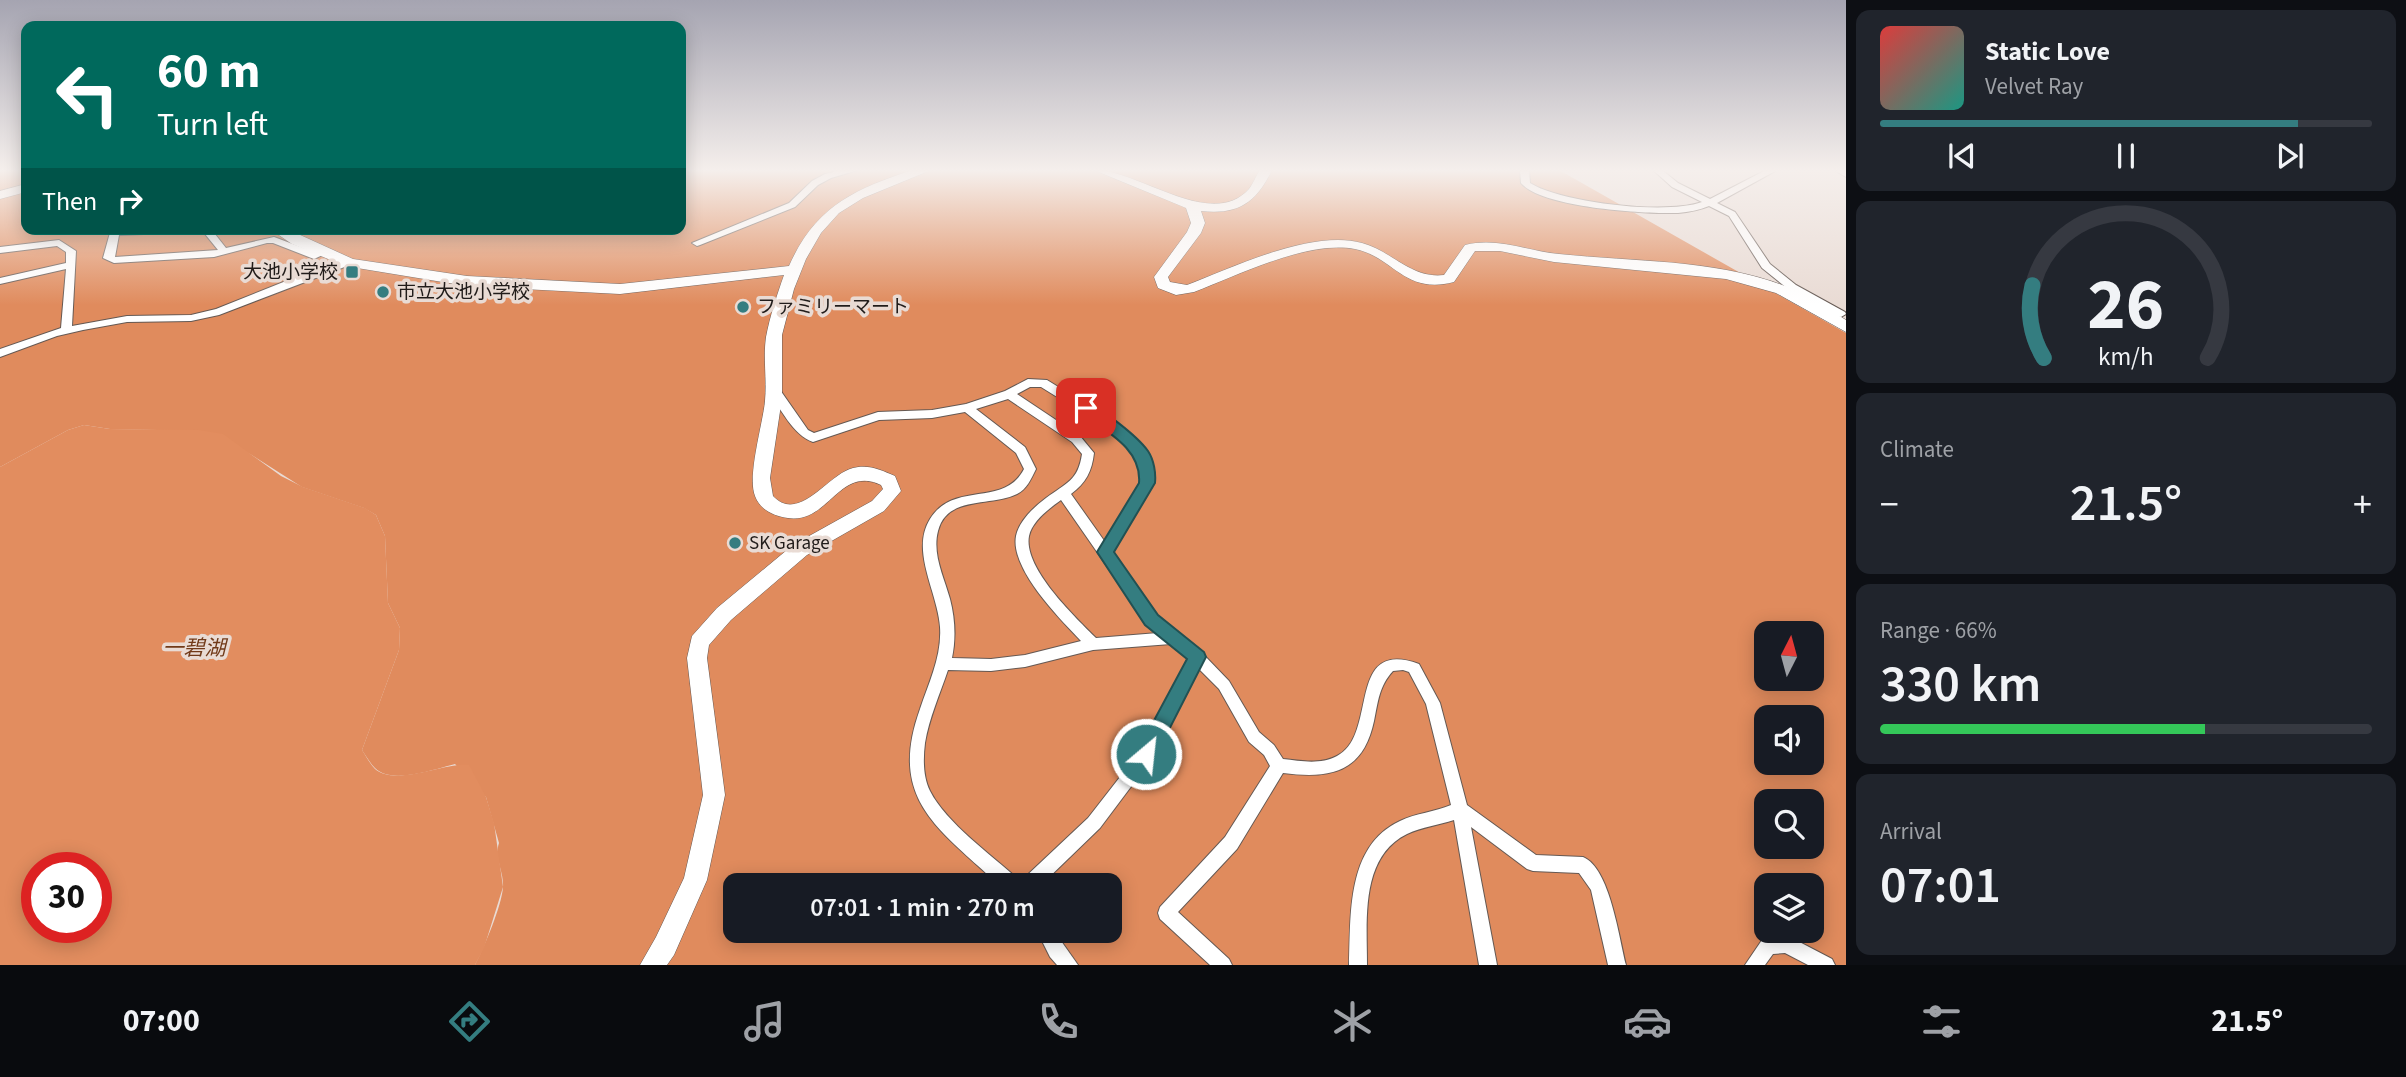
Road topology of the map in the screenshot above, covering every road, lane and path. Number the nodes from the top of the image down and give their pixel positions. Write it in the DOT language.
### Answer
graph roads {
  1 [pos="767,215"];
  2 [pos="829,215"];
  3 [pos="1195,215"];
  4 [pos="1733,215"];
  5 [pos="114,235"];
  6 [pos="211,235"];
  7 [pos="289,235"];
  8 [pos="697,243"];
  9 [pos="0,250"];
  10 [pos="224,251"];
  11 [pos="324,252"];
  12 [pos="350,263"];
  13 [pos="71,265"];
  14 [pos="794,270"];
  15 [pos="0,281"];
  16 [pos="1845,317"];
  17 [pos="66,331"];
  18 [pos="0,353"];
  19 [pos="774,390"];
  20 [pos="1010,394"];
  21 [pos="967,408"];
  22 [pos="1064,494"];
  23 [pos="1105,552"];
  24 [pos="1172,638"];
  25 [pos="1093,644"];
  26 [pos="1197,657"];
  27 [pos="942,664"];
  28 [pos="1279,766"];
  29 [pos="1460,809"];
  30 [pos="999,873"];
  31 [pos="1042,873"];
  32 [pos="1052,943"];
  33 [pos="652,965"];
  34 [pos="1069,965"];
  35 [pos="1223,965"];
  36 [pos="1358,965"];
  37 [pos="1488,965"];
  38 [pos="1617,965"];
  39 [pos="1754,965"];
  40 [pos="1826,965"];
  1 -- 8 [label="street"];
  2 -- 14 [label="street"];
  3 -- 16 [label="street"];
  4 -- 16 [label="street"];
  5 -- 10 [label="street"];
  6 -- 10 [label="street"];
  7 -- 11 [label="street"];
  9 -- 13 [label="street"];
  10 -- 11 [label="street"];
  11 -- 12 [label="street"];
  12 -- 14 [label="street"];
  12 -- 17 [label="street"];
  13 -- 15 [label="street"];
  13 -- 17 [label="street"];
  14 -- 19 [label="street"];
  17 -- 18 [label="street"];
  19 -- 21 [label="street"];
  19 -- 33 [label="street"];
  20 -- 21 [label="street"];
  20 -- 22 [label="street"];
  20 -- 23 [label="street"];
  21 -- 27 [label="street"];
  22 -- 23 [label="street"];
  22 -- 25 [label="street"];
  23 -- 24 [label="street"];
  24 -- 25 [label="street"];
  24 -- 26 [label="street"];
  25 -- 27 [label="street"];
  26 -- 28 [label="street"];
  26 -- 31 [label="street"];
  27 -- 30 [label="street"];
  28 -- 29 [label="street"];
  28 -- 35 [label="street"];
  29 -- 36 [label="street"];
  29 -- 37 [label="street"];
  29 -- 38 [label="street"];
  32 -- 34 [label="street"];
  39 -- 40 [label="street"];
}
